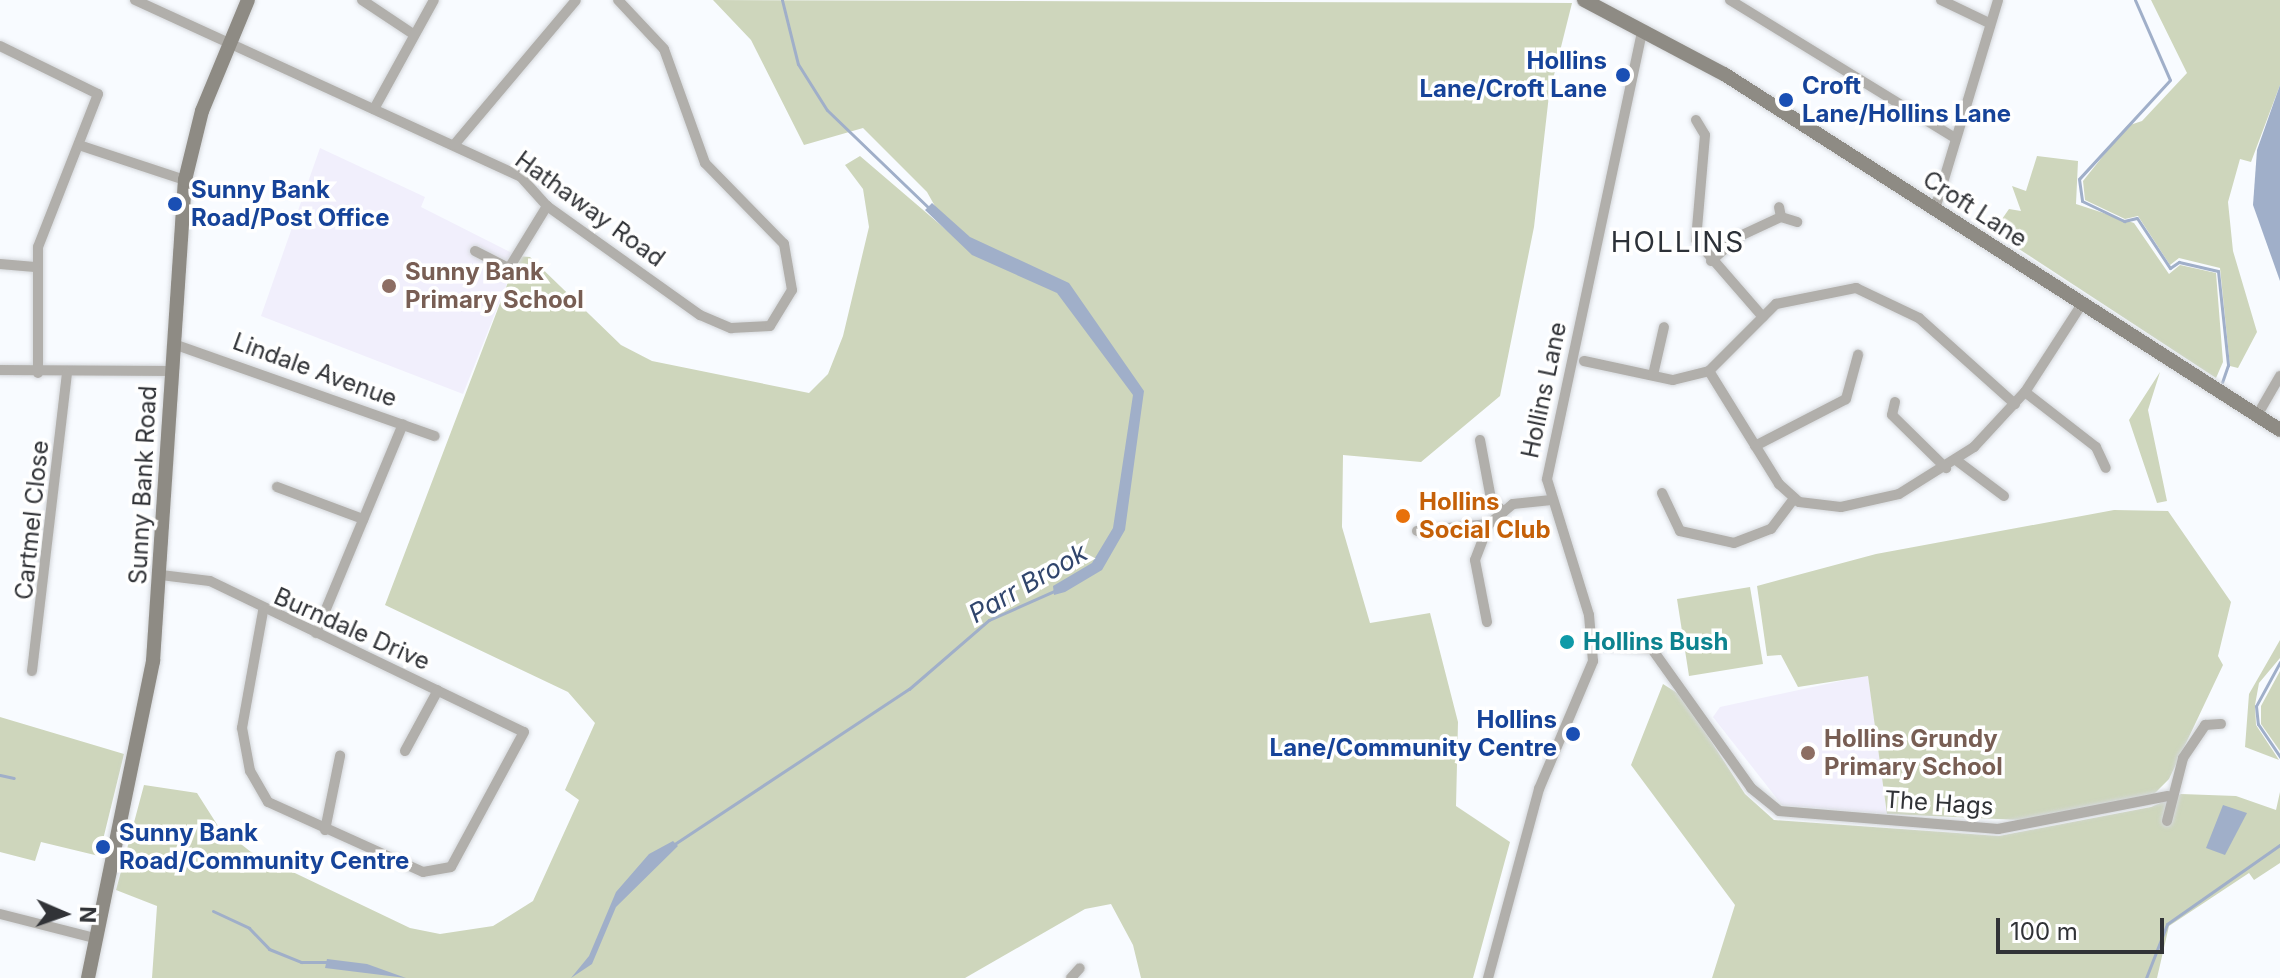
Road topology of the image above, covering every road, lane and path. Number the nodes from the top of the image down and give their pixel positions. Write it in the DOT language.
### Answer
graph roads {
  1 [pos="135,0"];
  2 [pos="248,0"];
  3 [pos="362,0"];
  4 [pos="434,0"];
  5 [pos="576,0"];
  6 [pos="618,0"];
  7 [pos="1584,0"];
  8 [pos="1730,0"];
  9 [pos="1941,0"];
  10 [pos="1998,0"];
  11 [pos="1987,22"];
  12 [pos="1642,31"];
  13 [pos="410,32"];
  14 [pos="229,41"];
  15 [pos="0,46"];
  16 [pos="374,109"];
  17 [pos="1696,120"];
  18 [pos="1954,137"];
  19 [pos="79,145"];
  20 [pos="454,145"];
  21 [pos="185,180"];
  22 [pos="547,206"];
  23 [pos="1935,209"];
  24 [pos="1797,222"];
  25 [pos="475,251"];
  26 [pos="1711,261"];
  27 [pos="0,264"];
  28 [pos="35,267"];
  29 [pos="2082,304"];
  30 [pos="1763,317"];
  31 [pos="1664,327"];
  32 [pos="179,346"];
  33 [pos="1858,355"];
  34 [pos="1584,361"];
  35 [pos="0,370"];
  36 [pos="171,371"];
  37 [pos="1709,371"];
  38 [pos="67,372"];
  39 [pos="38,373"];
  40 [pos="1653,375"];
  41 [pos="2280,376"];
  42 [pos="2025,392"];
  43 [pos="1848,395"];
  44 [pos="1895,402"];
  45 [pos="1859,403"];
  46 [pos="2015,404"];
  47 [pos="2258,414"];
  48 [pos="403,424"];
  49 [pos="2280,430"];
  50 [pos="435,436"];
  51 [pos="1480,440"];
  52 [pos="1755,446"];
  53 [pos="1956,460"];
  54 [pos="1946,468"];
  55 [pos="2106,468"];
  56 [pos="277,487"];
  57 [pos="1662,493"];
  58 [pos="2004,496"];
  59 [pos="1794,499"];
  60 [pos="1549,500"];
  61 [pos="1503,512"];
  62 [pos="363,519"];
  63 [pos="1489,524"];
  64 [pos="1417,531"];
  65 [pos="161,575"];
  66 [pos="263,611"];
  67 [pos="1487,622"];
  68 [pos="316,633"];
  69 [pos="1592,644"];
  70 [pos="32,671"];
  71 [pos="438,690"];
  72 [pos="2221,724"];
  73 [pos="405,751"];
  74 [pos="340,756"];
  75 [pos="2168,796"];
  76 [pos="2167,821"];
  77 [pos="325,830"];
  78 [pos="0,914"];
  79 [pos="94,938"];
  80 [pos="1080,968"];
  81 [pos="88,978"];
  82 [pos="1071,978"];
  83 [pos="1488,978"];
  1 -- 14 [label="street, Hathaway Road"];
  2 -- 14 [label="street, Sunny Bank Road"];
  3 -- 13 [label="street"];
  4 -- 13 [label="street"];
  5 -- 20 [label="street"];
  6 -- 22 [label="street, Hathaway Road"];
  7 -- 12 [label="street, Croft Lane"];
  8 -- 18 [label="street"];
  9 -- 11 [label="street"];
  10 -- 11 [label="street"];
  11 -- 18 [label="street"];
  12 -- 23 [label="street, Croft Lane"];
  12 -- 60 [label="street, Hollins Lane"];
  13 -- 16 [label="street"];
  14 -- 16 [label="street, Hathaway Road"];
  14 -- 21 [label="street, Sunny Bank Road"];
  15 -- 19 [label="street"];
  16 -- 20 [label="street, Hathaway Road"];
  17 -- 26 [label="street"];
  18 -- 23 [label="street"];
  19 -- 21 [label="street"];
  19 -- 28 [label="street"];
  20 -- 22 [label="street, Hathaway Road"];
  21 -- 32 [label="street, Sunny Bank Road"];
  22 -- 25 [label="street"];
  23 -- 29 [label="street, Croft Lane"];
  24 -- 26 [label="street"];
  26 -- 30 [label="street"];
  27 -- 28 [label="street"];
  28 -- 39 [label="street"];
  29 -- 42 [label="street"];
  29 -- 47 [label="street, Croft Lane"];
  30 -- 37 [label="street"];
  30 -- 46 [label="street"];
  31 -- 40 [label="street"];
  32 -- 36 [label="street, Sunny Bank Road"];
  32 -- 48 [label="street, Lindale Avenue"];
  33 -- 43 [label="street"];
  34 -- 40 [label="street"];
  35 -- 39 [label="street"];
  36 -- 38 [label="street"];
  36 -- 65 [label="street, Sunny Bank Road"];
  37 -- 40 [label="street"];
  37 -- 52 [label="street"];
  38 -- 39 [label="street"];
  38 -- 70 [label="street, Cartmel Close"];
  41 -- 47 [label="street"];
  42 -- 46 [label="street"];
  42 -- 55 [label="street"];
  43 -- 45 [label="street"];
  43 -- 52 [label="street"];
  44 -- 54 [label="street"];
  46 -- 53 [label="street"];
  47 -- 49 [label="street, Croft Lane"];
  48 -- 50 [label="street, Lindale Avenue"];
  48 -- 62 [label="street"];
  51 -- 61 [label="street"];
  52 -- 59 [label="street"];
  53 -- 54 [label="street"];
  53 -- 58 [label="street"];
  54 -- 59 [label="street"];
  56 -- 62 [label="street"];
  57 -- 59 [label="street"];
  60 -- 61 [label="street"];
  60 -- 69 [label="street, Hollins Lane"];
  61 -- 63 [label="street"];
  62 -- 68 [label="street"];
  63 -- 64 [label="street"];
  63 -- 67 [label="street"];
  65 -- 66 [label="street, Burndale Drive"];
  65 -- 79 [label="street, Sunny Bank Road"];
  66 -- 68 [label="street, Burndale Drive"];
  66 -- 77 [label="street"];
  68 -- 71 [label="street, Burndale Drive"];
  69 -- 75 [label="street, The Hags"];
  69 -- 83 [label="street, Hollins Lane"];
  71 -- 73 [label="street"];
  71 -- 77 [label="street, Burndale Drive"];
  72 -- 75 [label="street"];
  74 -- 77 [label="street"];
  75 -- 76 [label="street"];
  78 -- 79 [label="street"];
  79 -- 81 [label="street, Sunny Bank Road"];
  80 -- 82 [label="street"];
}
